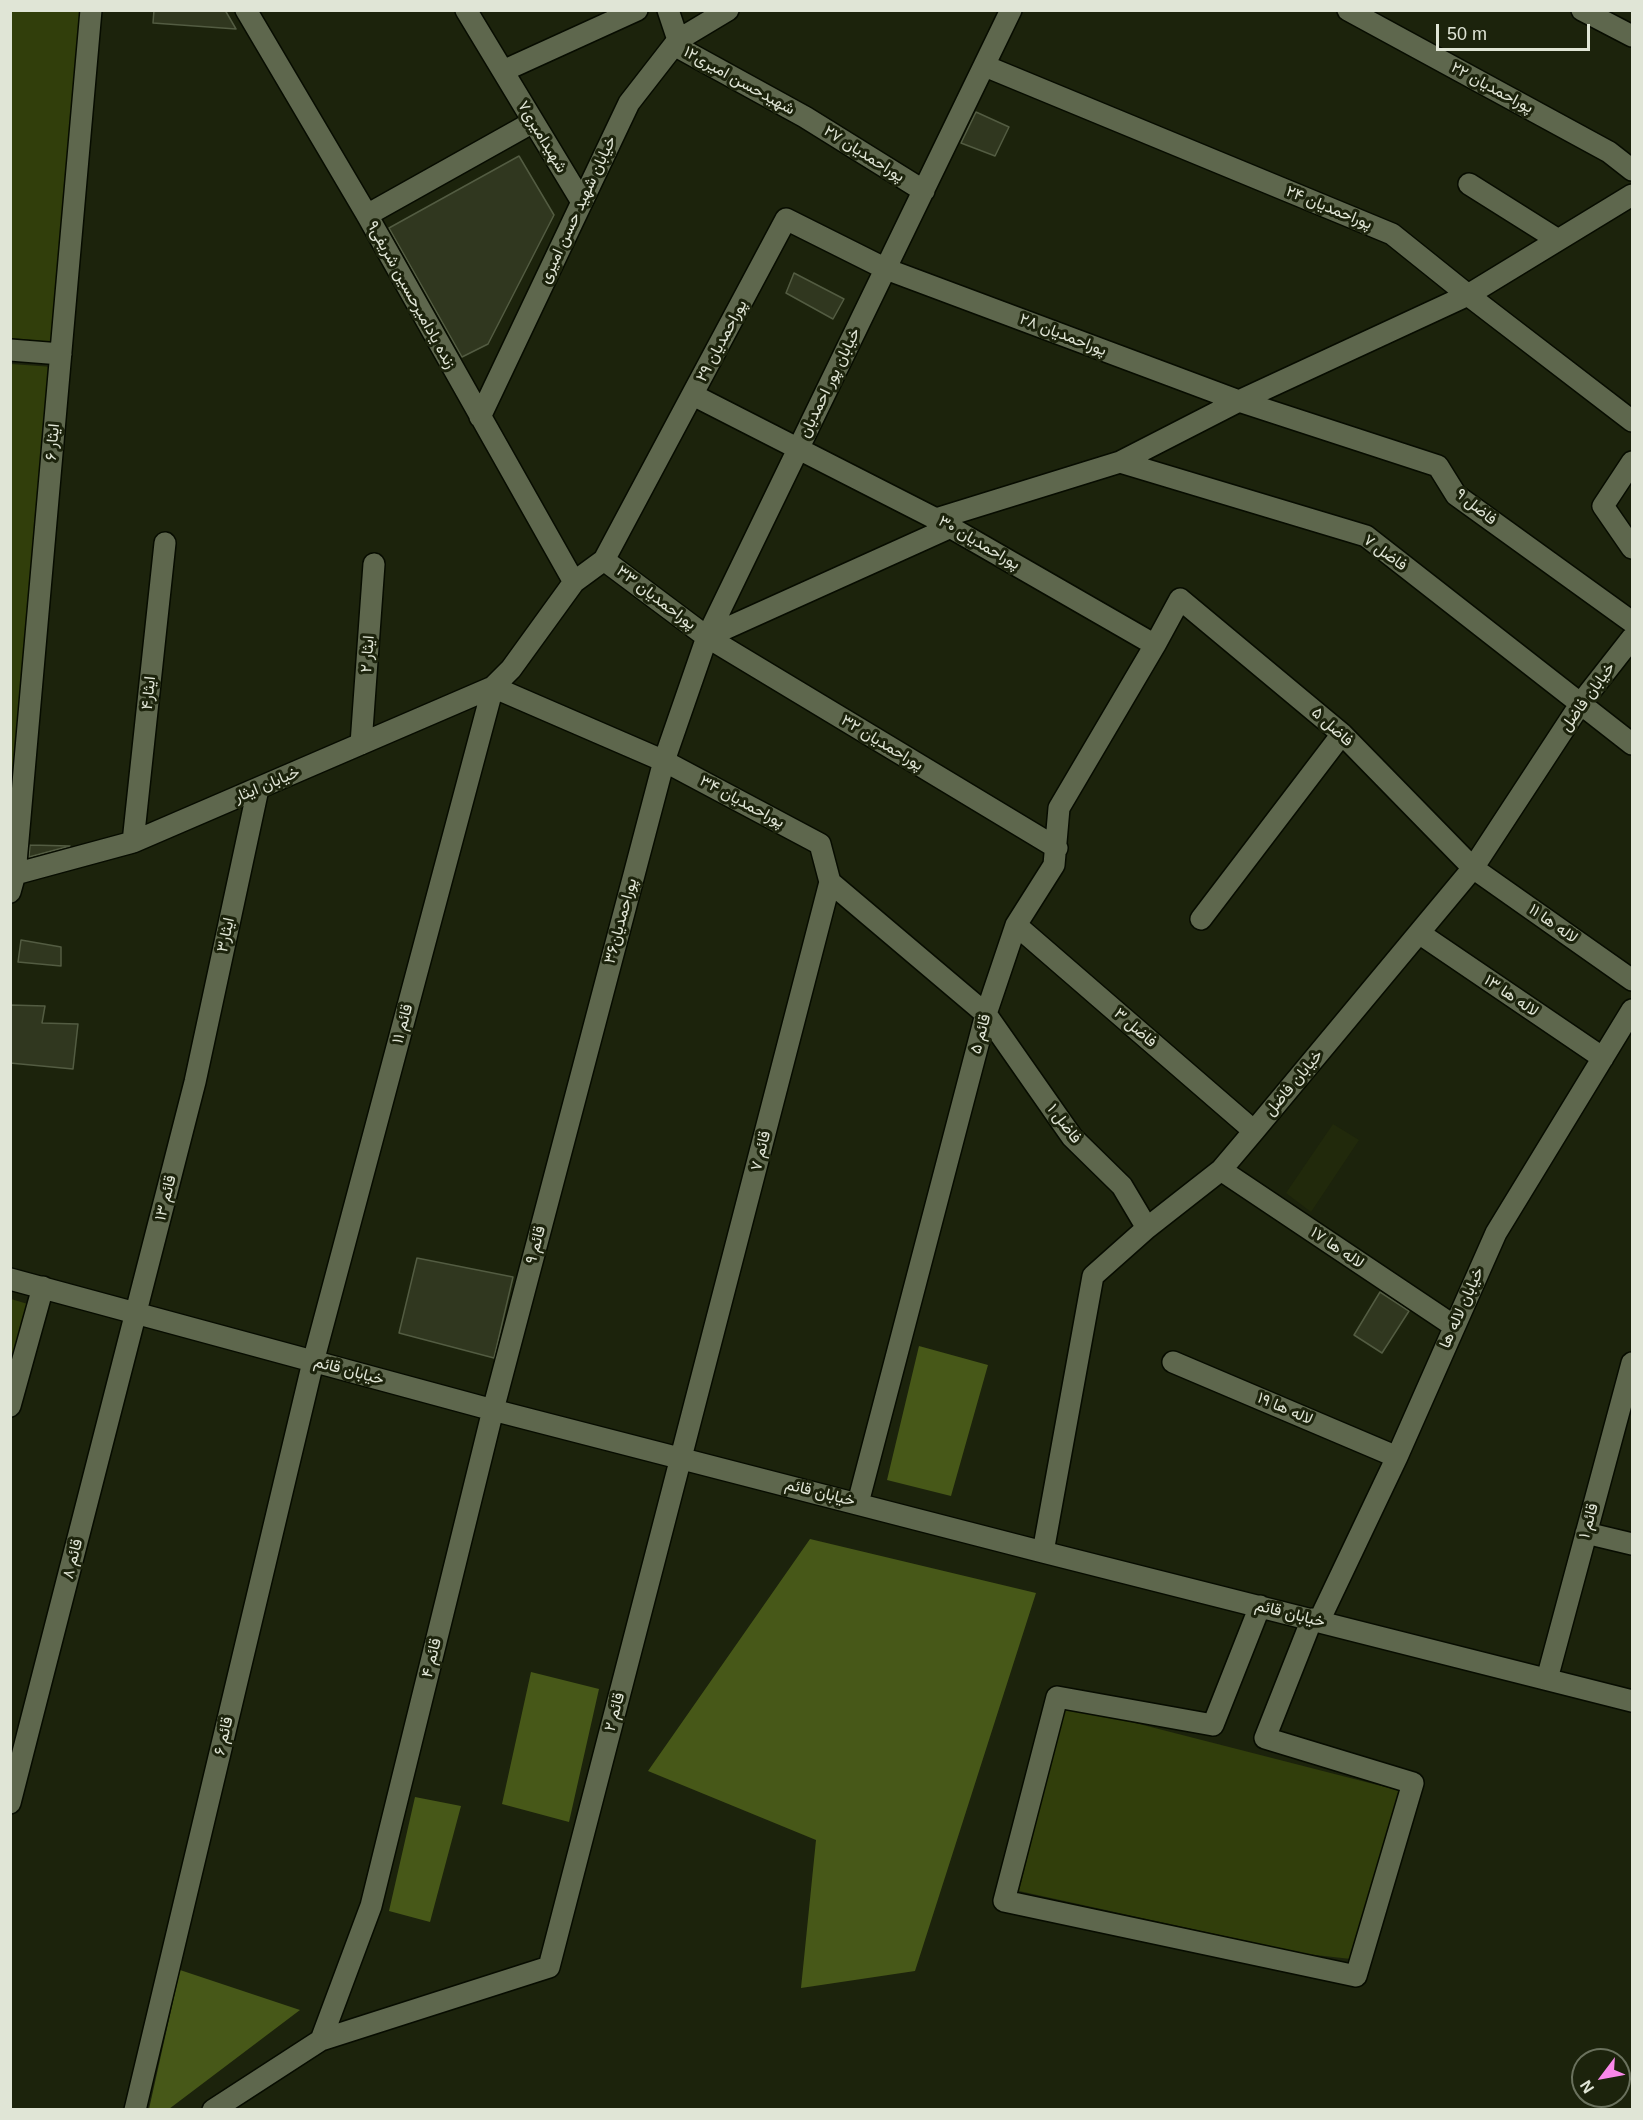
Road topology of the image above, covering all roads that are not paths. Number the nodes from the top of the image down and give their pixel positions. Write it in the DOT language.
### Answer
graph roads {
  1 [pos="92,10"];
  2 [pos="246,10"];
  3 [pos="466,10"];
  4 [pos="637,10"];
  5 [pos="668,10"];
  6 [pos="728,10"];
  7 [pos="1011,10"];
  8 [pos="1348,10"];
  9 [pos="1582,10"];
  10 [pos="1632,36"];
  11 [pos="676,43"];
  12 [pos="984,66"];
  13 [pos="503,71"];
  14 [pos="805,117"];
  15 [pos="533,122"];
  16 [pos="1632,170"];
  17 [pos="1469,184"];
  18 [pos="924,191"];
  19 [pos="1632,195"];
  20 [pos="582,202"];
  21 [pos="367,215"];
  22 [pos="1558,240"];
  23 [pos="886,269"];
  24 [pos="1468,296"];
  25 [pos="10,350"];
  26 [pos="61,354"];
  27 [pos="693,395"];
  28 [pos="1239,401"];
  29 [pos="480,417"];
  30 [pos="1632,421"];
  31 [pos="798,450"];
  32 [pos="1120,462"];
  33 [pos="1632,462"];
  34 [pos="943,523"];
  35 [pos="165,543"];
  36 [pos="1632,548"];
  37 [pos="604,560"];
  38 [pos="374,564"];
  39 [pos="574,582"];
  40 [pos="1180,599"];
  41 [pos="1632,622"];
  42 [pos="707,637"];
  43 [pos="1632,638"];
  44 [pos="1155,645"];
  45 [pos="493,687"];
  46 [pos="1581,703"];
  47 [pos="1342,734"];
  48 [pos="361,744"];
  49 [pos="1632,744"];
  50 [pos="664,761"];
  51 [pos="258,789"];
  52 [pos="133,842"];
  53 [pos="820,844"];
  54 [pos="1057,848"];
  55 [pos="1473,868"];
  56 [pos="12,880"];
  57 [pos="830,882"];
  58 [pos="1201,919"];
  59 [pos="1016,925"];
  60 [pos="1419,933"];
  61 [pos="1632,980"];
  62 [pos="1632,1010"];
  63 [pos="986,1014"];
  64 [pos="1603,1058"];
  65 [pos="579,1081"];
  66 [pos="195,1082"];
  67 [pos="1254,1131"];
  68 [pos="1221,1170"];
  69 [pos="1147,1228"];
  70 [pos="10,1280"];
  71 [pos="43,1287"];
  72 [pos="136,1315"];
  73 [pos="1454,1326"];
  74 [pos="313,1362"];
  75 [pos="1173,1362"];
  76 [pos="1632,1363"];
  77 [pos="10,1406"];
  78 [pos="493,1410"];
  79 [pos="1397,1457"];
  80 [pos="682,1458"];
  81 [pos="858,1503"];
  82 [pos="1586,1533"];
  83 [pos="1632,1544"];
  84 [pos="1043,1552"];
  85 [pos="1260,1606"];
  86 [pos="1315,1620"];
  87 [pos="1547,1679"];
  88 [pos="1632,1701"];
  89 [pos="10,1803"];
  90 [pos="321,2040"];
  91 [pos="135,2109"];
  92 [pos="213,2109"];
  1 -- 26 [label="street, ایثار ۶"];
  2 -- 21 [label="street, زنده یادامیرحسین شریفی۹"];
  3 -- 13 [label="street, شهیدامیری۷"];
  4 -- 13 [label="street"];
  5 -- 11 [label="street"];
  6 -- 11 [label="street"];
  7 -- 12 [label="street, خیابان پور احمدیان"];
  8 -- 16 [label="street, پوراحمدیان ۲۲"];
  9 -- 10 [label="street"];
  11 -- 14 [label="street, شهیدحسن امیری۱۲"];
  11 -- 20 [label="street, خیابان شهید حسن امیری"];
  12 -- 18 [label="street, خیابان پور احمدیان"];
  12 -- 24 [label="street, پوراحمدیان ۲۴"];
  13 -- 15 [label="street, شهیدامیری۷"];
  14 -- 18 [label="street, پوراحمدیان ۲۷"];
  15 -- 20 [label="street, شهیدامیری۷"];
  15 -- 21 [label="street"];
  17 -- 22 [label="street"];
  18 -- 23 [label="street, خیابان پور احمدیان"];
  19 -- 22 [label="street"];
  20 -- 29 [label="street, خیابان شهید حسن امیری"];
  21 -- 29 [label="street, زنده یادامیرحسین شریفی۹"];
  22 -- 24 [label="street"];
  23 -- 27 [label="street, پوراحمدیان ۲۹"];
  23 -- 28 [label="street, پوراحمدیان ۲۸"];
  23 -- 31 [label="street, خیابان پور احمدیان"];
  24 -- 28 [label="street"];
  24 -- 30 [label="street, پوراحمدیان ۲۴"];
  25 -- 26 [label="street"];
  26 -- 56 [label="street, ایثار ۶"];
  27 -- 31 [label="street, پوراحمدیان ۳۰"];
  27 -- 37 [label="street, پوراحمدیان ۲۹"];
  28 -- 32 [label="street"];
  28 -- 41 [label="street, فاضل ۹"];
  29 -- 39 [label="street, زنده یادامیرحسین شریفی۹"];
  31 -- 34 [label="street, پوراحمدیان ۳۰"];
  31 -- 42 [label="street, خیابان پور احمدیان"];
  32 -- 34 [label="street"];
  32 -- 46 [label="street, فاضل ۷"];
  33 -- 36 [label="street"];
  34 -- 42 [label="street"];
  34 -- 44 [label="street, پوراحمدیان ۳۰"];
  35 -- 52 [label="street, ایثار۴"];
  37 -- 39 [label="street, خیابان ایثار"];
  37 -- 42 [label="street, پوراحمدیان ۳۳"];
  38 -- 48 [label="street, ایثار ۲"];
  39 -- 45 [label="street, خیابان ایثار"];
  40 -- 44 [label="street, قائم ۵"];
  40 -- 47 [label="street, فاضل ۵"];
  42 -- 50 [label="street, خیابان پور احمدیان"];
  42 -- 54 [label="street, پوراحمدیان ۳۲"];
  43 -- 46 [label="street, خیابان فاضل"];
  44 -- 54 [label="street, قائم ۵"];
  45 -- 48 [label="street, خیابان ایثار"];
  45 -- 50 [label="street, پوراحمدیان ۳۴"];
  45 -- 74 [label="street, قائم ۱۱"];
  46 -- 49 [label="street, فاضل ۷"];
  46 -- 55 [label="street, خیابان فاضل"];
  47 -- 55 [label="street, فاضل ۵"];
  47 -- 58 [label="street"];
  48 -- 51 [label="street, خیابان ایثار"];
  50 -- 53 [label="street, پوراحمدیان ۳۴"];
  50 -- 65 [label="street, پوراحمدیان۳۶"];
  51 -- 52 [label="street, خیابان ایثار"];
  51 -- 66 [label="street, ایثار۳"];
  52 -- 56 [label="street, خیابان ایثار"];
  53 -- 57 [label="street, قائم ۷"];
  54 -- 59 [label="street, قائم ۵"];
  55 -- 60 [label="street, خیابان فاضل"];
  55 -- 61 [label="street, لاله ها ۱۱"];
  57 -- 63 [label="street, فاضل ۱"];
  57 -- 80 [label="street, قائم ۷"];
  59 -- 63 [label="street, قائم ۵"];
  59 -- 67 [label="street, فاضل ۳"];
  60 -- 64 [label="street, لاله ها ۱۳"];
  60 -- 67 [label="street, خیابان فاضل"];
  62 -- 64 [label="street, خیابان لاله ها"];
  63 -- 69 [label="street, فاضل ۱"];
  63 -- 81 [label="street, قائم ۵"];
  64 -- 73 [label="street, خیابان لاله ها"];
  65 -- 78 [label="street, قائم ۹"];
  66 -- 72 [label="street, قائم ۱۳"];
  67 -- 68 [label="street, خیابان فاضل"];
  68 -- 69 [label="street, خیابان فاضل"];
  68 -- 73 [label="street, لاله ها ۱۷"];
  69 -- 84 [label="street, خیابان فاضل"];
  70 -- 71 [label="street, خیابان قائم"];
  71 -- 72 [label="street, خیابان قائم"];
  71 -- 77 [label="street"];
  72 -- 74 [label="street, خیابان قائم"];
  72 -- 89 [label="street, قائم ۸"];
  73 -- 79 [label="street, خیابان لاله ها"];
  74 -- 78 [label="street, خیابان قائم"];
  74 -- 91 [label="street, قائم ۶"];
  75 -- 79 [label="street, لاله ها ۱۹"];
  76 -- 82 [label="street, قائم ۱"];
  78 -- 80 [label="street, خیابان قائم"];
  78 -- 90 [label="street, قائم ۴"];
  79 -- 86 [label="street, خیابان لاله ها"];
  80 -- 81 [label="street, خیابان قائم"];
  80 -- 90 [label="street, قائم ۲"];
  81 -- 84 [label="street, خیابان قائم"];
  82 -- 83 [label="street"];
  82 -- 87 [label="street, قائم ۱"];
  84 -- 85 [label="street, خیابان قائم"];
  85 -- 86 [label="street, خیابان قائم"];
  85 -- 86 [label="street, خیابان لاله ها"];
  86 -- 87 [label="street, خیابان قائم"];
  87 -- 88 [label="street, خیابان قائم"];
  90 -- 92 [label="street"];
}
